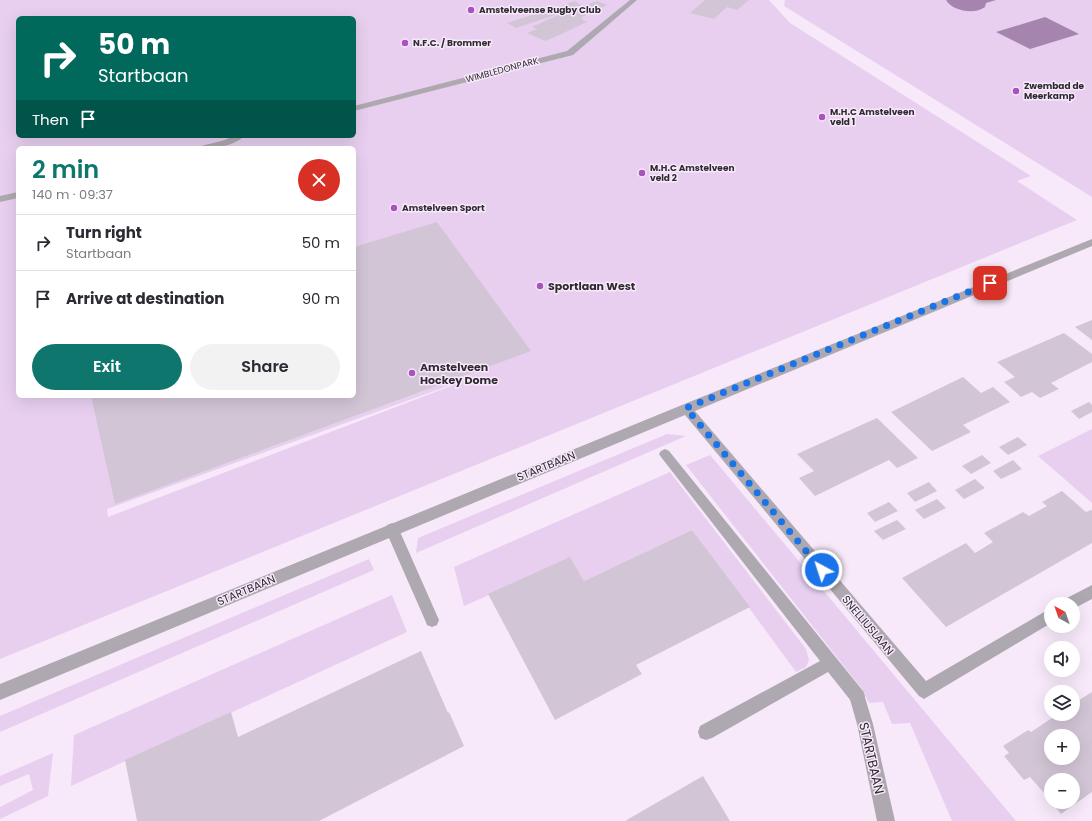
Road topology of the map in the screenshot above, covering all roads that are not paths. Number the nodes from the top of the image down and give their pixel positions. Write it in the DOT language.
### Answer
graph roads {
  1 [pos="634,0"];
  2 [pos="356,108"];
  3 [pos="236,138"];
  4 [pos="212,146"];
  5 [pos="16,195"];
  6 [pos="0,199"];
  7 [pos="1092,242"];
  8 [pos="686,408"];
  9 [pos="665,454"];
  10 [pos="392,529"];
  11 [pos="1092,591"];
  12 [pos="1080,598"];
  13 [pos="432,620"];
  14 [pos="1044,620"];
  15 [pos="830,663"];
  16 [pos="0,692"];
  17 [pos="706,732"];
  18 [pos="886,821"];
  1 -- 2 [label="street, WIMBLEDONPARK"];
  3 -- 4 [label="street"];
  5 -- 6 [label="street"];
  7 -- 8 [label="street, STARTBAAN"];
  8 -- 10 [label="street, STARTBAAN"];
  8 -- 14 [label="street, SNELLIUSLAAN"];
  9 -- 15 [label="street"];
  10 -- 13 [label="street"];
  10 -- 16 [label="street, STARTBAAN"];
  11 -- 12 [label="street"];
  15 -- 17 [label="street"];
  15 -- 18 [label="street, STARTBAAN"];
}
